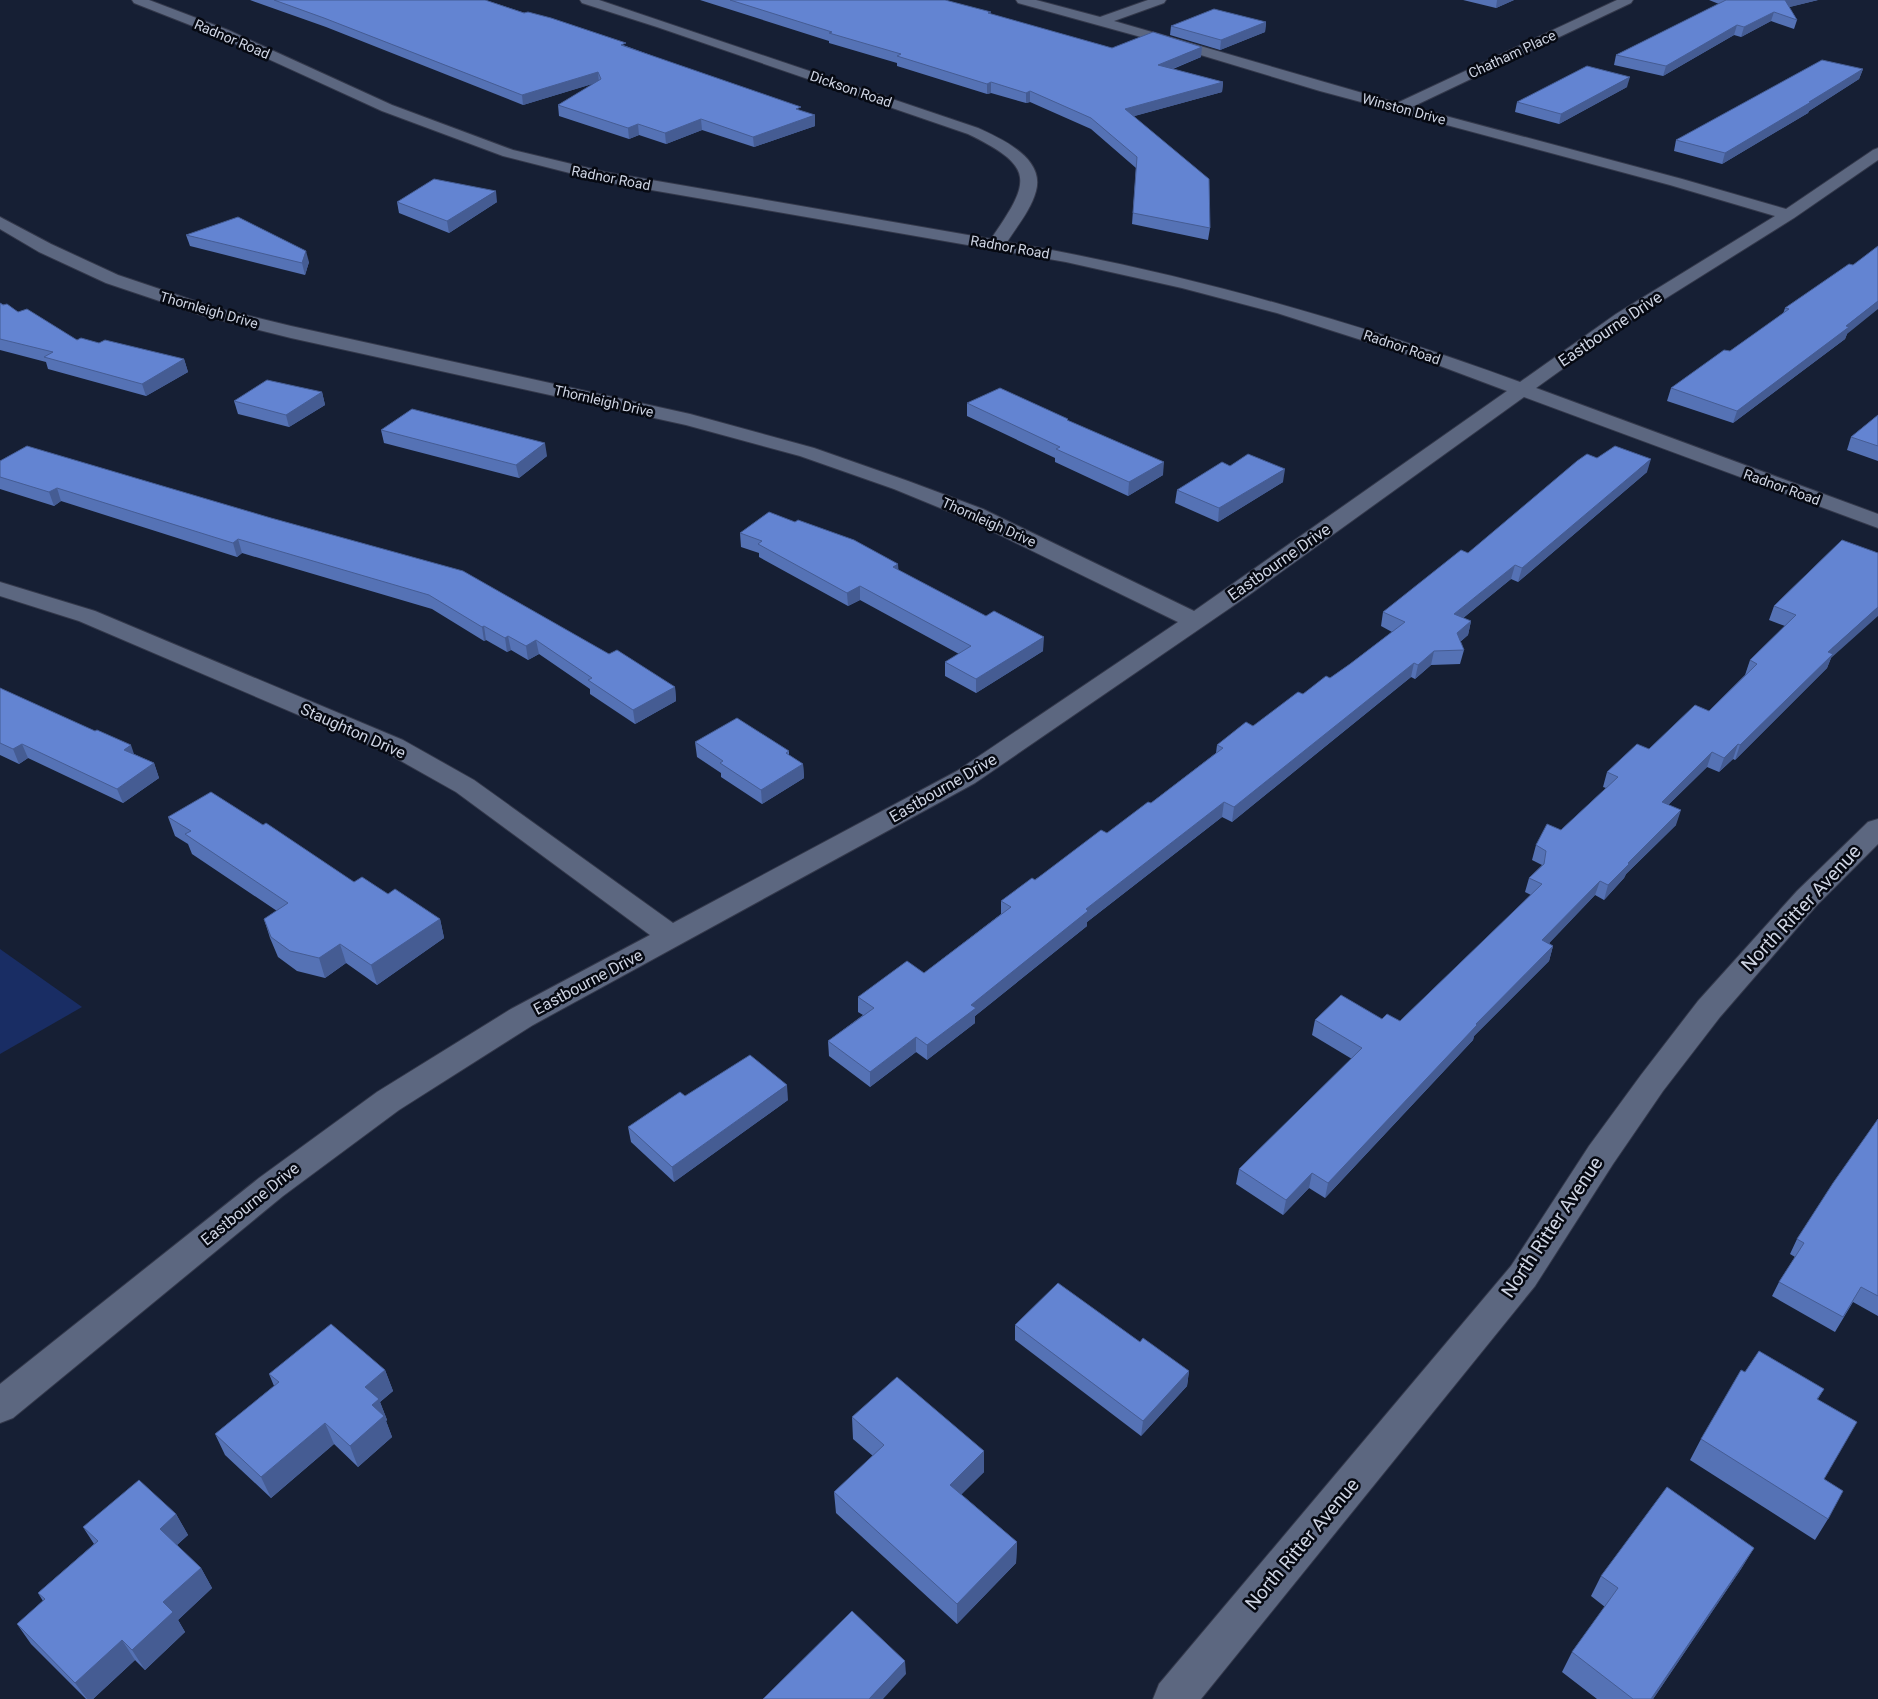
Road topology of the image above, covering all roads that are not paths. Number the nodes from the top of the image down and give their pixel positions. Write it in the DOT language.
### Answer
graph roads {
  1 [pos="138,0"];
  2 [pos="586,0"];
  3 [pos="1022,0"];
  4 [pos="1160,0"];
  5 [pos="1627,0"];
  6 [pos="1102,21"];
  7 [pos="1398,108"];
  8 [pos="1878,152"];
  9 [pos="1788,215"];
  10 [pos="0,222"];
  11 [pos="996,245"];
  12 [pos="1521,390"];
  13 [pos="1878,521"];
  14 [pos="0,589"];
  15 [pos="1194,621"];
  16 [pos="1878,828"];
  17 [pos="672,936"];
  18 [pos="0,1406"];
  19 [pos="1174,1699"];
  1 -- 11 [label="street, Radnor Road"];
  2 -- 11 [label="street, Dickson Road"];
  3 -- 6 [label="street, Winston Drive"];
  4 -- 6 [label="street"];
  5 -- 7 [label="street, Chatham Place"];
  6 -- 7 [label="street, Winston Drive"];
  7 -- 9 [label="street, Winston Drive"];
  8 -- 9 [label="street, Eastbourne Drive"];
  9 -- 12 [label="street, Eastbourne Drive"];
  10 -- 15 [label="street, Thornleigh Drive"];
  11 -- 12 [label="street, Radnor Road"];
  12 -- 13 [label="street, Radnor Road"];
  12 -- 15 [label="street, Eastbourne Drive"];
  14 -- 17 [label="street, Staughton Drive"];
  15 -- 17 [label="street, Eastbourne Drive"];
  16 -- 19 [label="street, North Ritter Avenue"];
  17 -- 18 [label="street, Eastbourne Drive"];
}
